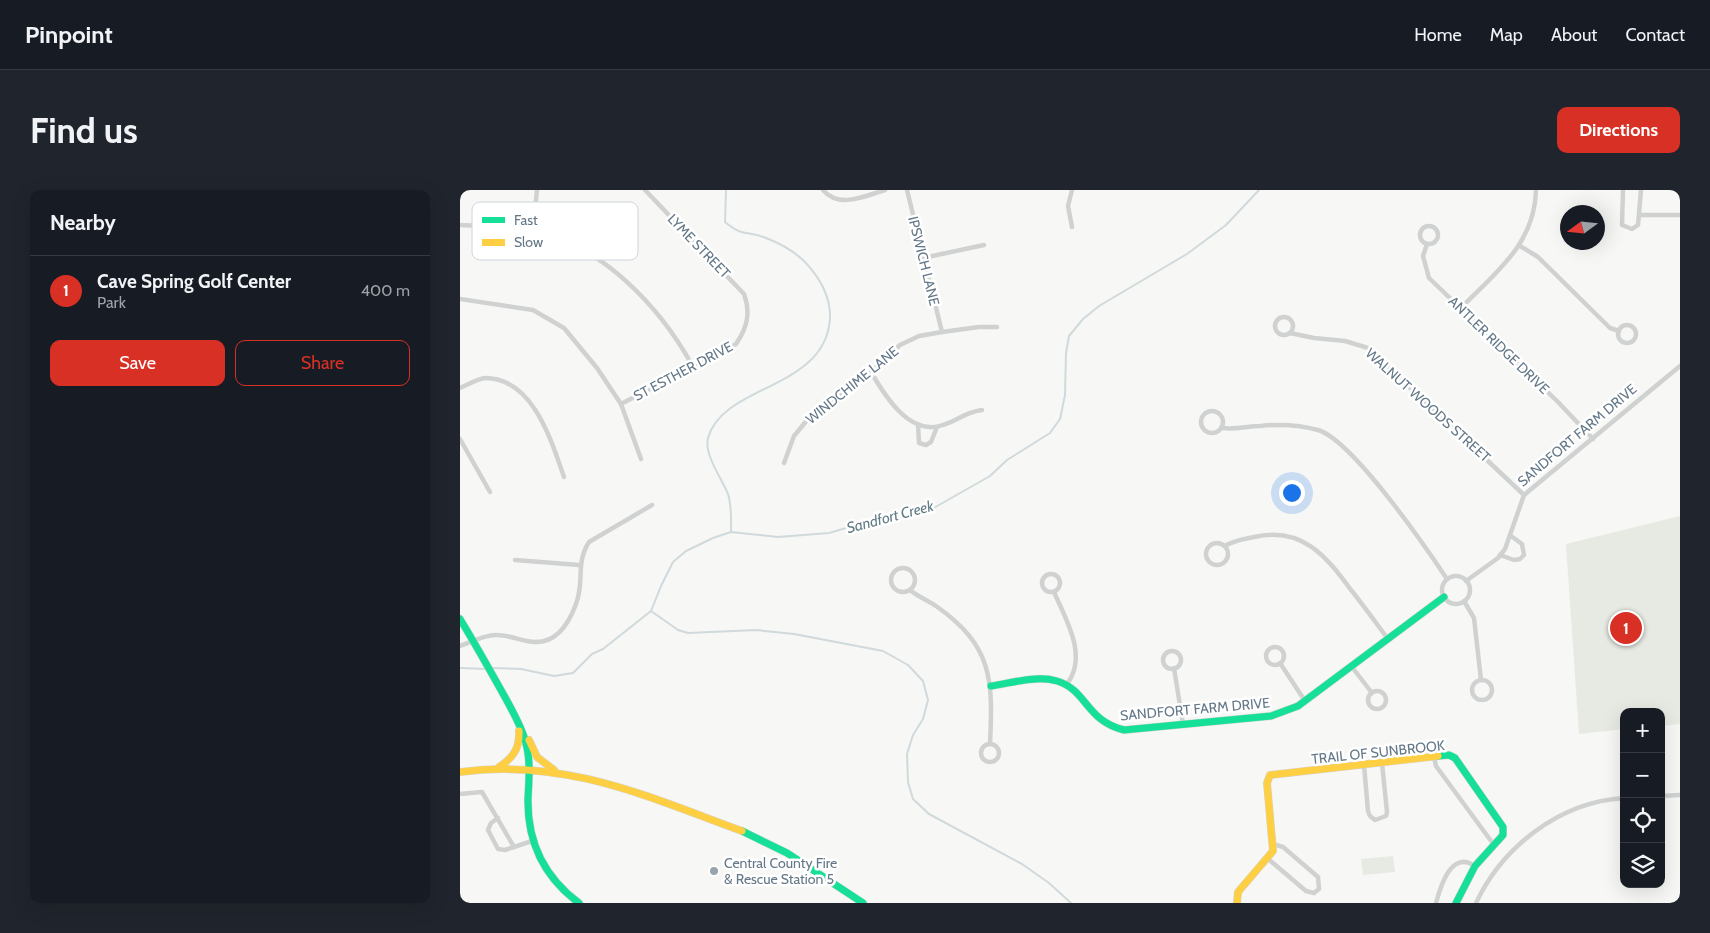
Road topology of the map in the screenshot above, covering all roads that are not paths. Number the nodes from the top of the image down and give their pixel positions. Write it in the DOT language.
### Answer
graph roads {
  1 [pos="645,190"];
  2 [pos="824,190"];
  3 [pos="885,190"];
  4 [pos="907,190"];
  5 [pos="1072,190"];
  6 [pos="1536,190"];
  7 [pos="1622,190"];
  8 [pos="1641,190"];
  9 [pos="1641,214"];
  10 [pos="1680,215"];
  11 [pos="1072,227"];
  12 [pos="1427,244"];
  13 [pos="984,245"];
  14 [pos="1520,246"];
  15 [pos="923,258"];
  16 [pos="597,260"];
  17 [pos="460,299"];
  18 [pos="748,305"];
  19 [pos="1461,308"];
  20 [pos="997,327"];
  21 [pos="1619,331"];
  22 [pos="942,332"];
  23 [pos="1290,333"];
  24 [pos="692,365"];
  25 [pos="1680,366"];
  26 [pos="872,372"];
  27 [pos="460,388"];
  28 [pos="621,404"];
  29 [pos="982,410"];
  30 [pos="918,425"];
  31 [pos="937,426"];
  32 [pos="1222,428"];
  33 [pos="460,438"];
  34 [pos="1593,439"];
  35 [pos="641,459"];
  36 [pos="784,463"];
  37 [pos="564,477"];
  38 [pos="490,492"];
  39 [pos="1524,495"];
  40 [pos="652,506"];
  41 [pos="1511,536"];
  42 [pos="1225,546"];
  43 [pos="1500,555"];
  44 [pos="515,560"];
  45 [pos="579,565"];
  46 [pos="1447,579"];
  47 [pos="1466,582"];
  48 [pos="910,590"];
  49 [pos="1054,592"];
  50 [pos="1444,597"];
  51 [pos="1464,601"];
  52 [pos="460,620"];
  53 [pos="1388,639"];
  54 [pos="474,641"];
  55 [pos="460,646"];
  56 [pos="1280,663"];
  57 [pos="1352,667"];
  58 [pos="1174,668"];
  59 [pos="1481,680"];
  60 [pos="1066,685"];
  61 [pos="991,686"];
  62 [pos="1372,693"];
  63 [pos="1305,701"];
  64 [pos="518,723"];
  65 [pos="1182,724"];
  66 [pos="990,744"];
  67 [pos="1434,757"];
  68 [pos="1382,763"];
  69 [pos="1364,765"];
  70 [pos="499,767"];
  71 [pos="529,768"];
  72 [pos="554,770"];
  73 [pos="460,772"];
  74 [pos="460,794"];
  75 [pos="1680,795"];
  76 [pos="1665,796"];
  77 [pos="1620,798"];
  78 [pos="498,818"];
  79 [pos="532,841"];
  80 [pos="1273,844"];
  81 [pos="1494,845"];
  82 [pos="514,847"];
  83 [pos="1267,858"];
  84 [pos="1476,866"];
  85 [pos="579,903"];
  86 [pos="863,903"];
  87 [pos="1237,903"];
  88 [pos="1436,903"];
  89 [pos="1456,903"];
  90 [pos="1476,903"];
  1 -- 18 [label="street, LYME STREET"];
  2 -- 3 [label="street"];
  4 -- 15 [label="street, IPSWICH LANE"];
  5 -- 11 [label="street"];
  6 -- 14 [label="street"];
  7 -- 9 [label="street"];
  8 -- 9 [label="street"];
  9 -- 10 [label="street"];
  12 -- 12 [label="street, ANTLER RIDGE DRIVE"];
  12 -- 19 [label="street, ANTLER RIDGE DRIVE"];
  13 -- 15 [label="street"];
  14 -- 19 [label="street"];
  14 -- 21 [label="street"];
  15 -- 22 [label="street, IPSWICH LANE"];
  16 -- 24 [label="street"];
  17 -- 28 [label="street"];
  18 -- 24 [label="street, ST ESTHER DRIVE"];
  19 -- 34 [label="street, ANTLER RIDGE DRIVE"];
  20 -- 22 [label="street, WINDCHIME LANE"];
  21 -- 21 [label="street"];
  22 -- 26 [label="street, WINDCHIME LANE"];
  23 -- 23 [label="street, WALNUT WOODS STREET"];
  23 -- 39 [label="street, WALNUT WOODS STREET"];
  24 -- 28 [label="street, ST ESTHER DRIVE"];
  25 -- 34 [label="street, SANDFORT FARM DRIVE"];
  26 -- 30 [label="street"];
  26 -- 36 [label="street, WINDCHIME LANE"];
  27 -- 37 [label="street"];
  28 -- 35 [label="street"];
  29 -- 31 [label="street"];
  30 -- 31 [label="street"];
  30 -- 31 [label="street"];
  32 -- 32 [label="street"];
  32 -- 46 [label="street"];
  33 -- 38 [label="street"];
  34 -- 39 [label="street, SANDFORT FARM DRIVE"];
  39 -- 41 [label="street, SANDFORT FARM DRIVE"];
  40 -- 45 [label="street"];
  41 -- 43 [label="street, SANDFORT FARM DRIVE"];
  41 -- 43 [label="street"];
  42 -- 42 [label="street"];
  42 -- 53 [label="street"];
  43 -- 47 [label="street, SANDFORT FARM DRIVE"];
  44 -- 45 [label="street"];
  45 -- 54 [label="street"];
  46 -- 47 [label="street"];
  46 -- 50 [label="street"];
  47 -- 51 [label="street"];
  48 -- 48 [label="street"];
  48 -- 61 [label="street"];
  49 -- 49 [label="street"];
  49 -- 60 [label="street"];
  50 -- 51 [label="street"];
  50 -- 53 [label="street, SANDFORT FARM DRIVE"];
  51 -- 59 [label="street"];
  52 -- 54 [label="street"];
  53 -- 57 [label="street, SANDFORT FARM DRIVE"];
  54 -- 55 [label="street"];
  54 -- 64 [label="street"];
  56 -- 63 [label="street"];
  57 -- 62 [label="street"];
  57 -- 63 [label="street, SANDFORT FARM DRIVE"];
  58 -- 58 [label="street"];
  58 -- 65 [label="street"];
  59 -- 59 [label="street"];
  60 -- 61 [label="street, SANDFORT FARM DRIVE"];
  60 -- 65 [label="street, SANDFORT FARM DRIVE"];
  61 -- 66 [label="street"];
  62 -- 62 [label="street"];
  63 -- 65 [label="street, SANDFORT FARM DRIVE"];
  64 -- 70 [label="street"];
  64 -- 71 [label="street"];
  64 -- 72 [label="street"];
  66 -- 66 [label="street"];
  67 -- 68 [label="street, TRAIL OF SUNBROOK"];
  67 -- 81 [label="street"];
  67 -- 81 [label="street, TRAIL OF SUNBROOK"];
  68 -- 69 [label="street, TRAIL OF SUNBROOK"];
  68 -- 69 [label="street"];
  69 -- 80 [label="street, TRAIL OF SUNBROOK"];
  70 -- 71 [label="street"];
  70 -- 73 [label="street"];
  71 -- 72 [label="street"];
  71 -- 79 [label="street"];
  72 -- 86 [label="street"];
  74 -- 78 [label="street"];
  75 -- 76 [label="street"];
  77 -- 90 [label="street"];
  78 -- 82 [label="street"];
  78 -- 82 [label="street"];
  79 -- 82 [label="street"];
  79 -- 85 [label="street"];
  80 -- 83 [label="street, TRAIL OF SUNBROOK"];
  80 -- 83 [label="street"];
  81 -- 84 [label="street, TRAIL OF SUNBROOK"];
  83 -- 87 [label="street, TRAIL OF SUNBROOK"];
  84 -- 88 [label="street"];
  84 -- 89 [label="street, TRAIL OF SUNBROOK"];
}
